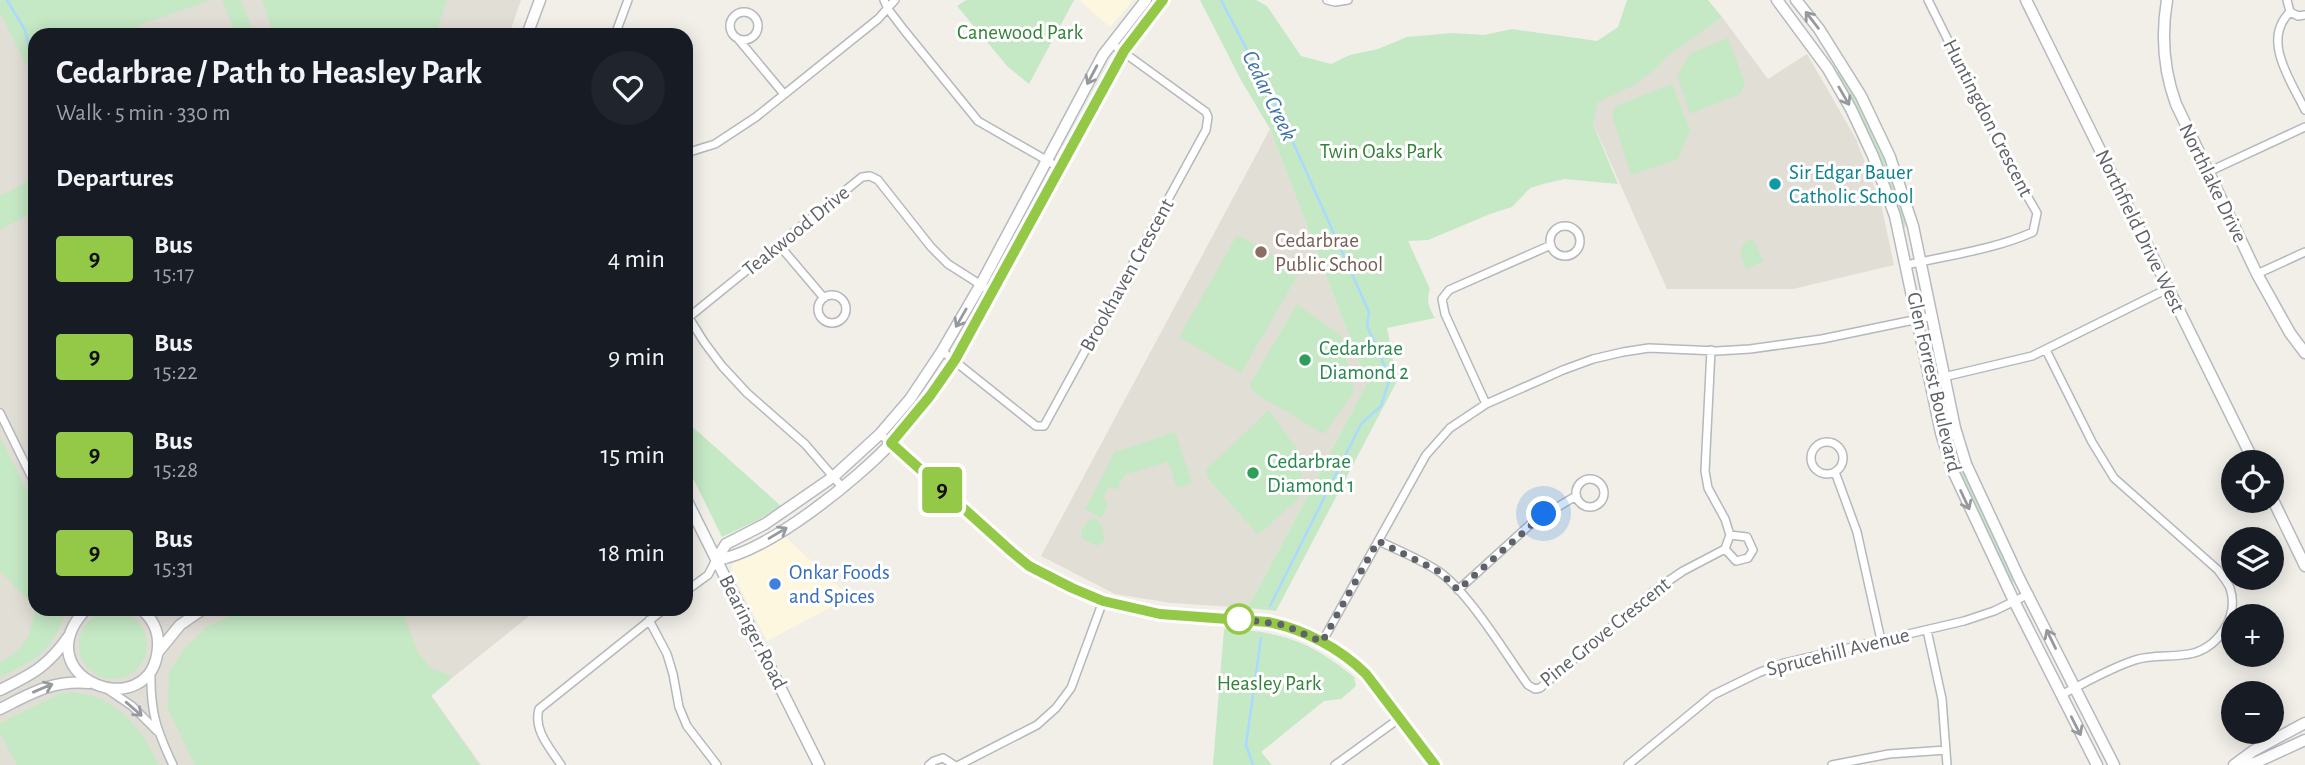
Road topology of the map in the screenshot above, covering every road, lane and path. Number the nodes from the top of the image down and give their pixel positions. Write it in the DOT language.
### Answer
graph roads {
  1 [pos="540,0"];
  2 [pos="628,0"];
  3 [pos="884,0"];
  4 [pos="895,0"];
  5 [pos="1146,0"];
  6 [pos="1163,0"];
  7 [pos="1327,0"];
  8 [pos="1348,0"];
  9 [pos="1777,0"];
  10 [pos="1796,0"];
  11 [pos="1928,0"];
  12 [pos="2026,0"];
  13 [pos="2167,0"];
  14 [pos="2287,0"];
  15 [pos="888,9"];
  16 [pos="2290,12"];
  17 [pos="2305,15"];
  18 [pos="530,28"];
  19 [pos="618,28"];
  20 [pos="739,40"];
  21 [pos="1112,44"];
  22 [pos="1124,51"];
  23 [pos="1840,62"];
  24 [pos="1828,69"];
  25 [pos="784,94"];
  26 [pos="2305,110"];
  27 [pos="2305,127"];
  28 [pos="693,151"];
  29 [pos="1047,160"];
  30 [pos="1060,167"];
  31 [pos="2208,173"];
  32 [pos="1914,233"];
  33 [pos="1900,237"];
  34 [pos="1551,244"];
  35 [pos="779,245"];
  36 [pos="2305,252"];
  37 [pos="1921,262"];
  38 [pos="1907,265"];
  39 [pos="2257,274"];
  40 [pos="981,284"];
  41 [pos="2169,288"];
  42 [pos="992,292"];
  43 [pos="824,298"];
  44 [pos="693,310"];
  45 [pos="1933,316"];
  46 [pos="1917,319"];
  47 [pos="693,324"];
  48 [pos="1711,350"];
  49 [pos="2046,350"];
  50 [pos="942,351"];
  51 [pos="2305,353"];
  52 [pos="955,360"];
  53 [pos="1945,377"];
  54 [pos="1931,380"];
  55 [pos="1486,404"];
  56 [pos="0,413"];
  57 [pos="880,435"];
  58 [pos="891,443"];
  59 [pos="2248,450"];
  60 [pos="28,470"];
  61 [pos="1835,472"];
  62 [pos="833,477"];
  63 [pos="842,487"];
  64 [pos="1576,496"];
  65 [pos="693,513"];
  66 [pos="2279,513"];
  67 [pos="1730,535"];
  68 [pos="1378,541"];
  69 [pos="1725,549"];
  70 [pos="716,560"];
  71 [pos="2305,566"];
  72 [pos="693,587"];
  73 [pos="1458,590"];
  74 [pos="2028,594"];
  75 [pos="1103,601"];
  76 [pos="2014,601"];
  77 [pos="76,616"];
  78 [pos="146,616"];
  79 [pos="193,616"];
  80 [pos="654,616"];
  81 [pos="649,620"];
  82 [pos="1927,630"];
  83 [pos="69,636"];
  84 [pos="1881,640"];
  85 [pos="1322,642"];
  86 [pos="158,652"];
  87 [pos="151,670"];
  88 [pos="90,683"];
  89 [pos="2075,688"];
  90 [pos="107,689"];
  91 [pos="0,691"];
  92 [pos="2061,695"];
  93 [pos="0,709"];
  94 [pos="1400,718"];
  95 [pos="2305,723"];
  96 [pos="157,732"];
  97 [pos="2305,740"];
  98 [pos="1946,750"];
  99 [pos="2252,764"];
  100 [pos="173,765"];
  101 [pos="561,765"];
  102 [pos="717,765"];
  103 [pos="819,765"];
  104 [pos="929,765"];
  105 [pos="954,765"];
  106 [pos="959,765"];
  107 [pos="1335,765"];
  108 [pos="1435,765"];
  109 [pos="1628,765"];
  110 [pos="1832,765"];
  111 [pos="1947,765"];
  112 [pos="2097,765"];
  113 [pos="2115,765"];
  114 [pos="2234,765"];
  1 -- 18 [label="street"];
  2 -- 19 [label="street"];
  3 -- 15 [label="street"];
  4 -- 15 [label="street"];
  5 -- 21 [label="street"];
  6 -- 22 [label="street"];
  7 -- 8 [label="street"];
  9 -- 24 [label="street, Glen Forrest Boulevard"];
  23 -- 10 [label="street, Glen Forrest Boulevard, one-way"];
  11 -- 37 [label="street, Huntingdon Crescent"];
  12 -- 41 [label="street, Northfield Drive West"];
  13 -- 31 [label="street, Northlake Drive"];
  14 -- 16 [label="street"];
  15 -- 25 [label="street"];
  15 -- 29 [label="street"];
  16 -- 17 [label="street"];
  16 -- 26 [label="street"];
  20 -- 20 [label="street"];
  20 -- 25 [label="street"];
  21 -- 22 [label="street, Brookhaven Crescent"];
  21 -- 29 [label="street, one-way"];
  22 -- 30 [label="street"];
  22 -- 52 [label="street, Brookhaven Crescent"];
  23 -- 24 [label="street"];
  23 -- 32 [label="street, Glen Forrest Boulevard"];
  24 -- 33 [label="street, Glen Forrest Boulevard, one-way"];
  25 -- 28 [label="street"];
  27 -- 31 [label="street"];
  29 -- 30 [label="street"];
  29 -- 40 [label="street"];
  30 -- 42 [label="street"];
  31 -- 39 [label="street, Northlake Drive"];
  32 -- 33 [label="street"];
  32 -- 37 [label="street, Glen Forrest Boulevard"];
  33 -- 38 [label="street, Glen Forrest Boulevard"];
  34 -- 34 [label="street"];
  34 -- 55 [label="street"];
  35 -- 40 [label="street, Teakwood Drive"];
  35 -- 43 [label="street"];
  35 -- 44 [label="street, Teakwood Drive"];
  36 -- 39 [label="street"];
  37 -- 38 [label="street, Huntingdon Crescent"];
  37 -- 45 [label="street, Glen Forrest Boulevard"];
  38 -- 46 [label="street, Glen Forrest Boulevard"];
  39 -- 51 [label="street, Northlake Drive"];
  40 -- 42 [label="street, Teakwood Drive"];
  40 -- 50 [label="street, one-way"];
  41 -- 49 [label="street"];
  41 -- 59 [label="street, Northfield Drive West"];
  42 -- 52 [label="street"];
  45 -- 46 [label="street"];
  45 -- 53 [label="street, Glen Forrest Boulevard"];
  46 -- 48 [label="street"];
  46 -- 54 [label="street, Glen Forrest Boulevard"];
  47 -- 62 [label="street"];
  48 -- 55 [label="street"];
  48 -- 67 [label="street"];
  49 -- 53 [label="street"];
  49 -- 89 [label="street"];
  50 -- 52 [label="street, Brookhaven Crescent"];
  50 -- 57 [label="street"];
  52 -- 58 [label="street"];
  53 -- 54 [label="street"];
  53 -- 74 [label="street, Glen Forrest Boulevard"];
  54 -- 76 [label="street, Glen Forrest Boulevard, one-way"];
  55 -- 68 [label="street"];
  56 -- 60 [label="street"];
  57 -- 58 [label="street"];
  57 -- 62 [label="street"];
  58 -- 63 [label="street"];
  58 -- 75 [label="street"];
  61 -- 61 [label="street"];
  61 -- 84 [label="street"];
  62 -- 63 [label="street"];
  62 -- 70 [label="street"];
  70 -- 63 [label="street, one-way"];
  64 -- 64 [label="street"];
  64 -- 73 [label="street"];
  65 -- 70 [label="street, Bearinger Road"];
  66 -- 71 [label="street"];
  67 -- 69 [label="street"];
  67 -- 69 [label="street"];
  68 -- 73 [label="street, Pine Grove Crescent"];
  68 -- 85 [label="street"];
  69 -- 73 [label="street, Pine Grove Crescent"];
  70 -- 72 [label="street"];
  70 -- 103 [label="street, Bearinger Road"];
  74 -- 76 [label="street, Sprucehill Avenue"];
  89 -- 74 [label="street, Glen Forrest Boulevard, one-way"];
  75 -- 85 [label="street"];
  75 -- 106 [label="street"];
  76 -- 82 [label="street, Sprucehill Avenue"];
  76 -- 92 [label="street, Glen Forrest Boulevard"];
  77 -- 83 [label="street"];
  78 -- 86 [label="street"];
  79 -- 86 [label="street"];
  80 -- 81 [label="street"];
  81 -- 101 [label="street"];
  81 -- 102 [label="street"];
  82 -- 84 [label="street, Sprucehill Avenue"];
  82 -- 98 [label="street"];
  83 -- 88 [label="street"];
  83 -- 91 [label="street"];
  84 -- 109 [label="street, Sprucehill Avenue"];
  85 -- 94 [label="street"];
  86 -- 87 [label="street"];
  87 -- 90 [label="street"];
  87 -- 96 [label="street"];
  88 -- 90 [label="street"];
  93 -- 88 [label="street, one-way"];
  89 -- 92 [label="street"];
  89 -- 113 [label="street, Glen Forrest Boulevard"];
  90 -- 96 [label="street, one-way"];
  92 -- 112 [label="street, Glen Forrest Boulevard, one-way"];
  94 -- 107 [label="street"];
  94 -- 108 [label="street"];
  95 -- 114 [label="street"];
  96 -- 100 [label="street"];
  97 -- 99 [label="street"];
  98 -- 110 [label="street"];
  98 -- 111 [label="street"];
  104 -- 105 [label="street"];
}
